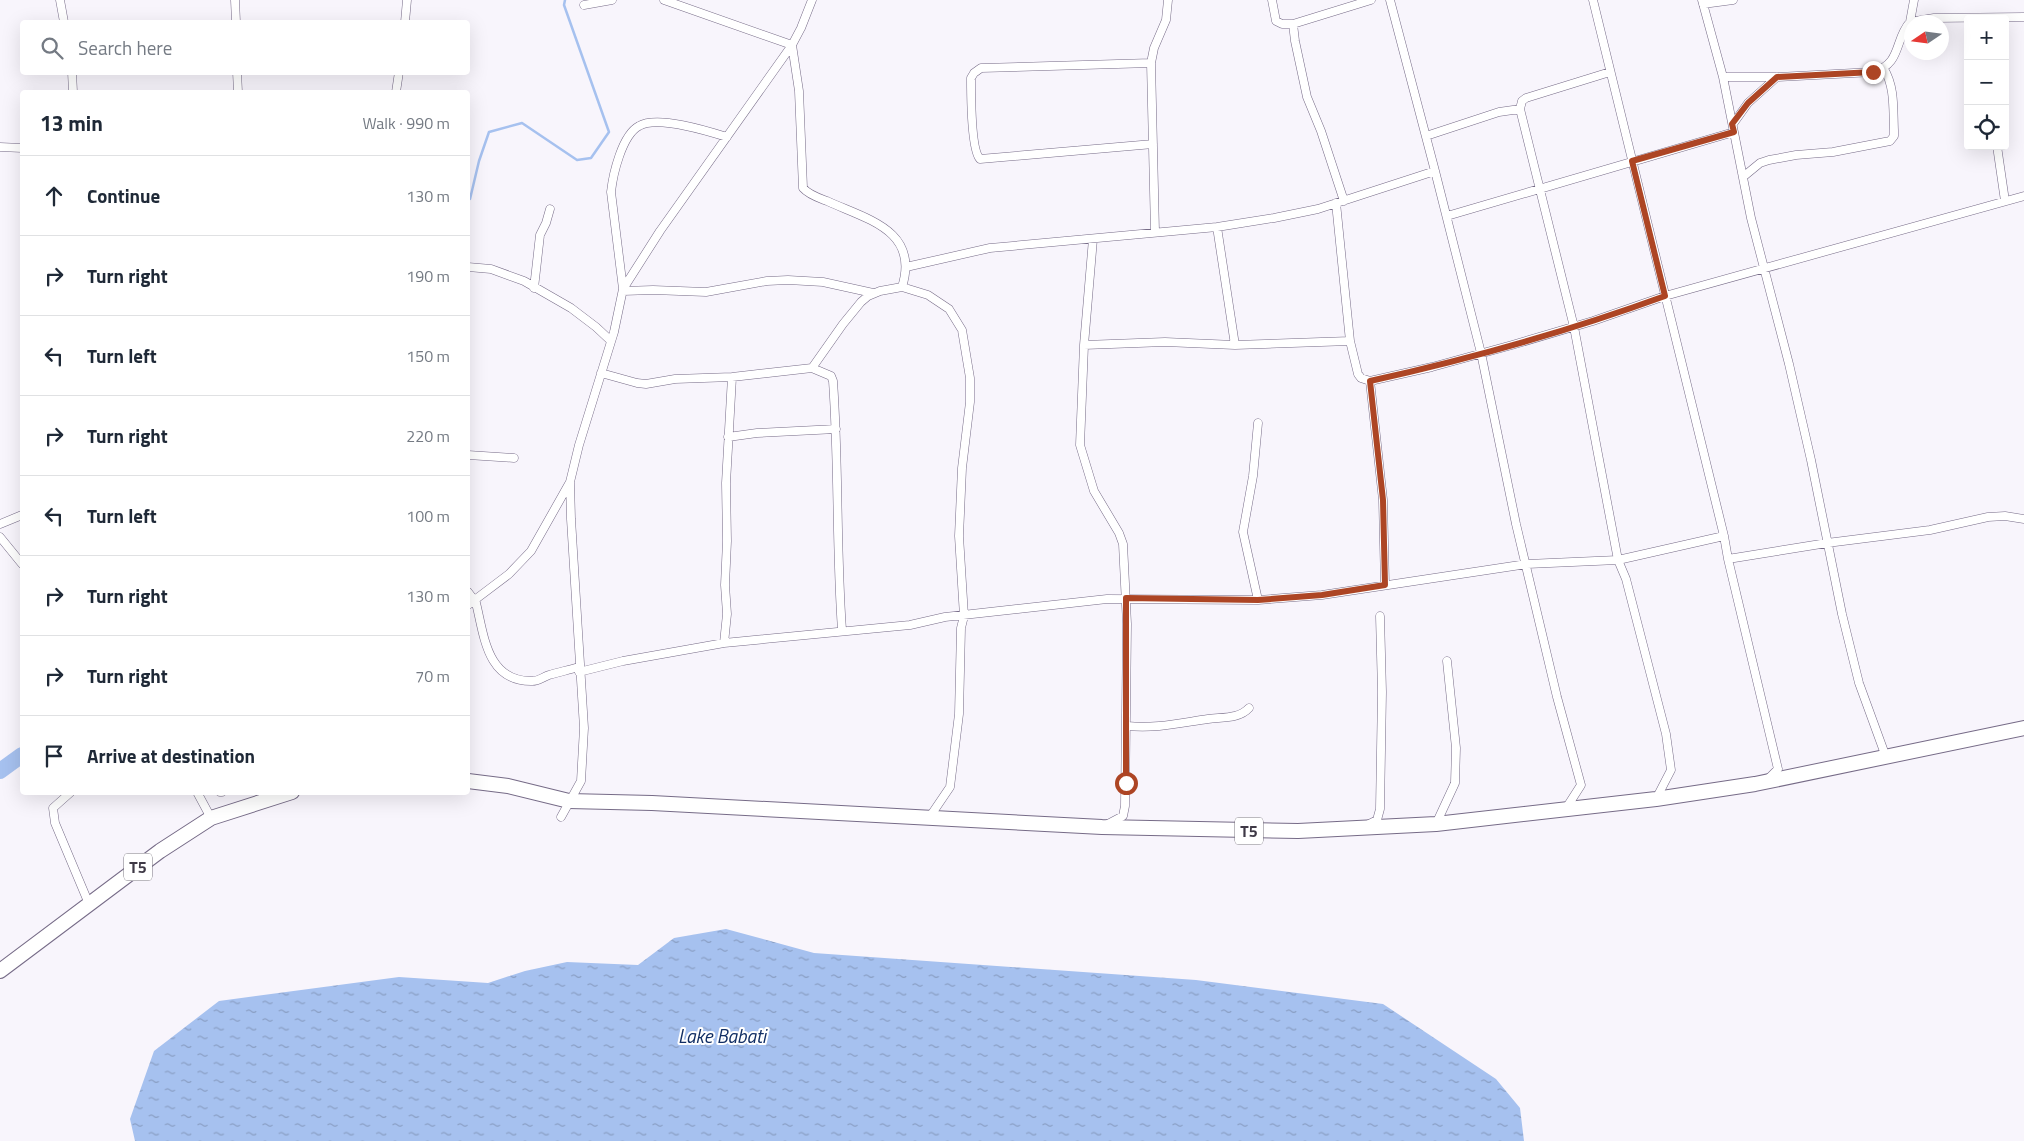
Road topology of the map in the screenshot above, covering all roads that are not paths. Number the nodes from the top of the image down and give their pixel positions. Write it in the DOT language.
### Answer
graph roads {
  1 [pos="60,0"];
  2 [pos="235,0"];
  3 [pos="407,0"];
  4 [pos="612,0"];
  5 [pos="664,0"];
  6 [pos="812,0"];
  7 [pos="1168,0"];
  8 [pos="1272,0"];
  9 [pos="1370,0"];
  10 [pos="1390,0"];
  11 [pos="1593,0"];
  12 [pos="1733,0"];
  13 [pos="1914,0"];
  14 [pos="1703,2"];
  15 [pos="584,5"];
  16 [pos="1911,15"];
  17 [pos="2009,17"];
  18 [pos="2024,17"];
  19 [pos="1949,18"];
  20 [pos="1964,18"];
  21 [pos="64,20"];
  22 [pos="236,20"];
  23 [pos="405,20"];
  24 [pos="1293,24"];
  25 [pos="1904,31"];
  26 [pos="792,45"];
  27 [pos="1151,63"];
  28 [pos="1884,69"];
  29 [pos="1610,72"];
  30 [pos="72,75"];
  31 [pos="237,75"];
  32 [pos="399,75"];
  33 [pos="1723,77"];
  34 [pos="1777,77"];
  35 [pos="73,90"];
  36 [pos="238,90"];
  37 [pos="396,90"];
  38 [pos="1520,109"];
  39 [pos="1733,128"];
  40 [pos="1426,136"];
  41 [pos="727,137"];
  42 [pos="1153,144"];
  43 [pos="0,147"];
  44 [pos="20,148"];
  45 [pos="1998,150"];
  46 [pos="1632,161"];
  47 [pos="1436,171"];
  48 [pos="1743,177"];
  49 [pos="1540,188"];
  50 [pos="2024,196"];
  51 [pos="2005,201"];
  52 [pos="1340,202"];
  53 [pos="550,209"];
  54 [pos="1447,216"];
  55 [pos="1217,227"];
  56 [pos="1155,232"];
  57 [pos="1092,239"];
  58 [pos="470,267"];
  59 [pos="906,267"];
  60 [pos="1765,269"];
  61 [pos="902,287"];
  62 [pos="534,288"];
  63 [pos="623,290"];
  64 [pos="875,293"];
  65 [pos="1665,296"];
  66 [pos="1574,327"];
  67 [pos="611,341"];
  68 [pos="1350,341"];
  69 [pos="1235,345"];
  70 [pos="1084,346"];
  71 [pos="1481,353"];
  72 [pos="812,368"];
  73 [pos="601,373"];
  74 [pos="732,377"];
  75 [pos="1370,381"];
  76 [pos="1258,423"];
  77 [pos="836,429"];
  78 [pos="728,437"];
  79 [pos="470,455"];
  80 [pos="514,458"];
  81 [pos="570,482"];
  82 [pos="20,516"];
  83 [pos="2024,519"];
  84 [pos="0,524"];
  85 [pos="1724,536"];
  86 [pos="0,537"];
  87 [pos="1827,543"];
  88 [pos="1728,559"];
  89 [pos="1618,560"];
  90 [pos="20,562"];
  91 [pos="1527,564"];
  92 [pos="1385,585"];
  93 [pos="470,594"];
  94 [pos="1126,598"];
  95 [pos="475,599"];
  96 [pos="1258,600"];
  97 [pos="470,603"];
  98 [pos="964,616"];
  99 [pos="1380,616"];
  100 [pos="842,630"];
  101 [pos="724,643"];
  102 [pos="1447,662"];
  103 [pos="579,670"];
  104 [pos="1249,708"];
  105 [pos="1126,726"];
  106 [pos="2024,728"];
  107 [pos="1886,757"];
  108 [pos="470,781"];
  109 [pos="1765,781"];
  110 [pos="68,795"];
  111 [pos="199,795"];
  112 [pos="283,795"];
  113 [pos="1656,799"];
  114 [pos="569,801"];
  115 [pos="1565,810"];
  116 [pos="561,817"];
  117 [pos="211,818"];
  118 [pos="929,818"];
  119 [pos="1436,824"];
  120 [pos="1102,826"];
  121 [pos="1356,829"];
  122 [pos="89,904"];
  123 [pos="0,971"];
  1 -- 21 [label="street"];
  2 -- 22 [label="street"];
  3 -- 23 [label="street"];
  4 -- 15 [label="street"];
  5 -- 26 [label="street"];
  6 -- 26 [label="street"];
  7 -- 27 [label="street"];
  8 -- 24 [label="street"];
  9 -- 24 [label="street"];
  10 -- 40 [label="street"];
  11 -- 29 [label="street"];
  12 -- 14 [label="street"];
  13 -- 16 [label="street"];
  14 -- 33 [label="street"];
  17 -- 18 [label="street"];
  19 -- 20 [label="street"];
  24 -- 52 [label="street"];
  25 -- 28 [label="street"];
  26 -- 41 [label="street"];
  26 -- 59 [label="street"];
  27 -- 42 [label="street"];
  27 -- 42 [label="street"];
  28 -- 34 [label="street"];
  28 -- 48 [label="street"];
  29 -- 38 [label="street"];
  29 -- 46 [label="street"];
  30 -- 35 [label="street"];
  31 -- 36 [label="street"];
  32 -- 37 [label="street"];
  33 -- 34 [label="street"];
  33 -- 39 [label="street"];
  34 -- 39 [label="street"];
  38 -- 40 [label="street"];
  38 -- 49 [label="street"];
  39 -- 46 [label="street"];
  39 -- 48 [label="street"];
  40 -- 47 [label="street"];
  41 -- 63 [label="street"];
  41 -- 63 [label="street"];
  42 -- 56 [label="street"];
  43 -- 44 [label="street"];
  45 -- 51 [label="street"];
  46 -- 49 [label="street"];
  46 -- 65 [label="street"];
  47 -- 52 [label="street"];
  47 -- 54 [label="street"];
  48 -- 60 [label="street"];
  49 -- 54 [label="street"];
  49 -- 66 [label="street"];
  50 -- 51 [label="street"];
  51 -- 60 [label="street"];
  52 -- 55 [label="street"];
  52 -- 68 [label="street"];
  53 -- 62 [label="street"];
  54 -- 71 [label="street"];
  55 -- 56 [label="street"];
  55 -- 69 [label="street"];
  56 -- 57 [label="street"];
  57 -- 59 [label="street"];
  57 -- 70 [label="street"];
  58 -- 62 [label="street"];
  59 -- 61 [label="street"];
  60 -- 65 [label="street"];
  60 -- 87 [label="street"];
  61 -- 64 [label="street"];
  61 -- 98 [label="street"];
  62 -- 67 [label="street"];
  63 -- 64 [label="street"];
  63 -- 67 [label="street"];
  64 -- 72 [label="street"];
  65 -- 66 [label="street"];
  65 -- 85 [label="street"];
  66 -- 71 [label="street"];
  66 -- 89 [label="street"];
  67 -- 73 [label="street"];
  68 -- 69 [label="street"];
  68 -- 75 [label="street"];
  69 -- 70 [label="street"];
  70 -- 94 [label="street"];
  71 -- 75 [label="street"];
  71 -- 91 [label="street"];
  72 -- 74 [label="street"];
  72 -- 77 [label="street"];
  73 -- 74 [label="street"];
  73 -- 81 [label="street"];
  74 -- 78 [label="street"];
  75 -- 92 [label="street"];
  76 -- 96 [label="street"];
  77 -- 78 [label="street"];
  77 -- 100 [label="street"];
  78 -- 101 [label="street"];
  79 -- 80 [label="street"];
  81 -- 95 [label="street"];
  81 -- 103 [label="street"];
  82 -- 84 [label="street"];
  83 -- 87 [label="street"];
  85 -- 88 [label="street"];
  85 -- 89 [label="street"];
  86 -- 90 [label="street"];
  87 -- 88 [label="street"];
  87 -- 107 [label="street"];
  88 -- 109 [label="street"];
  89 -- 91 [label="street"];
  89 -- 113 [label="street"];
  91 -- 92 [label="street"];
  91 -- 115 [label="street"];
  92 -- 96 [label="street"];
  93 -- 95 [label="street"];
  94 -- 96 [label="street"];
  94 -- 98 [label="street"];
  94 -- 105 [label="street"];
  95 -- 97 [label="street"];
  95 -- 103 [label="street"];
  98 -- 100 [label="street"];
  98 -- 118 [label="street"];
  99 -- 121 [label="street"];
  100 -- 101 [label="street"];
  101 -- 103 [label="street"];
  102 -- 119 [label="street"];
  103 -- 114 [label="street"];
  104 -- 105 [label="street"];
  105 -- 120 [label="street"];
  106 -- 107 [label="highway, T5"];
  107 -- 109 [label="highway, T5"];
  108 -- 114 [label="highway, T5"];
  109 -- 113 [label="highway, T5"];
  110 -- 122 [label="street"];
  111 -- 117 [label="street"];
  112 -- 117 [label="highway, T5"];
  113 -- 115 [label="highway, T5"];
  114 -- 116 [label="street"];
  114 -- 118 [label="highway, T5"];
  115 -- 119 [label="highway, T5"];
  117 -- 122 [label="highway, T5"];
  118 -- 120 [label="highway, T5"];
  119 -- 121 [label="highway, T5"];
  120 -- 121 [label="highway, T5"];
  122 -- 123 [label="highway, T5"];
}
